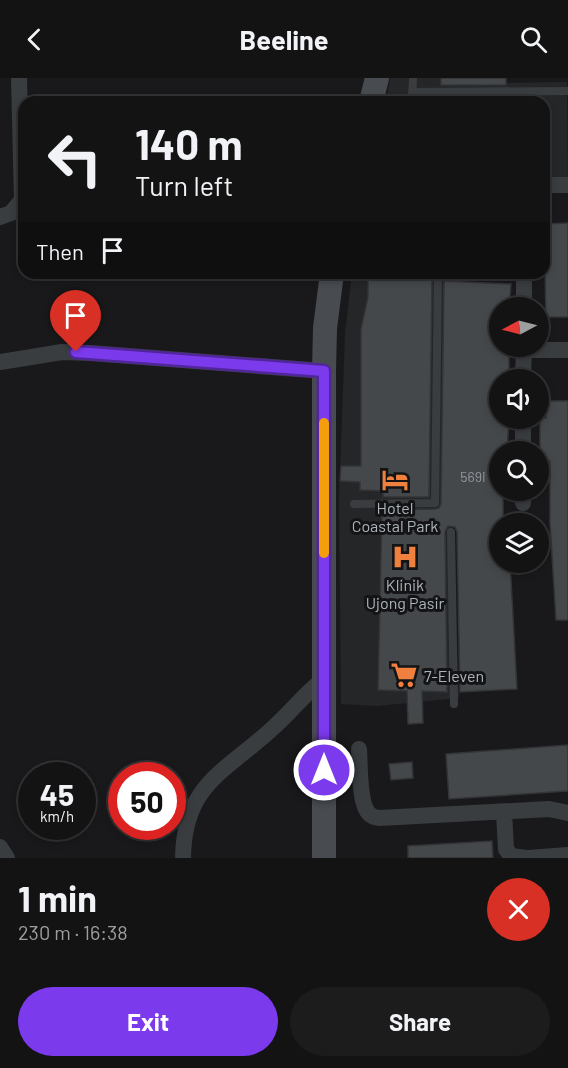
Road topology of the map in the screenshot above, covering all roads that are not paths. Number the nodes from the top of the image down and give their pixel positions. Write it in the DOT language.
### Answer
graph roads {
  1 [pos="19,78"];
  2 [pos="377,78"];
  3 [pos="413,78"];
  4 [pos="412,92"];
  5 [pos="568,92"];
  6 [pos="19,96"];
  7 [pos="372,96"];
  8 [pos="412,96"];
  9 [pos="550,185"];
  10 [pos="568,185"];
  11 [pos="18,205"];
  12 [pos="0,217"];
  13 [pos="331,279"];
  14 [pos="438,279"];
  15 [pos="524,279"];
  16 [pos="524,297"];
  17 [pos="549,349"];
  18 [pos="568,350"];
  19 [pos="0,362"];
  20 [pos="324,371"];
  21 [pos="354,504"];
  22 [pos="451,532"];
  23 [pos="324,679"];
  24 [pos="454,704"];
  25 [pos="359,749"];
  26 [pos="504,812"];
  27 [pos="568,813"];
  28 [pos="0,847"];
  29 [pos="568,855"];
  30 [pos="7,858"];
  31 [pos="183,858"];
  32 [pos="324,858"];
  33 [pos="527,858"];
  1 -- 6 [label="street"];
  2 -- 7 [label="main road"];
  3 -- 4 [label="lane"];
  4 -- 5 [label="lane"];
  4 -- 8 [label="lane"];
  9 -- 10 [label="street"];
  11 -- 12 [label="street"];
  13 -- 20 [label="main road"];
  14 -- 21 [label="lane"];
  15 -- 16 [label="street"];
  17 -- 18 [label="street"];
  19 -- 20 [label="street"];
  20 -- 23 [label="main road"];
  22 -- 24 [label="lane"];
  23 -- 31 [label="street"];
  23 -- 32 [label="main road"];
  25 -- 26 [label="street"];
  26 -- 27 [label="street"];
  26 -- 33 [label="street"];
  28 -- 30 [label="street"];
  29 -- 33 [label="street"];
}
